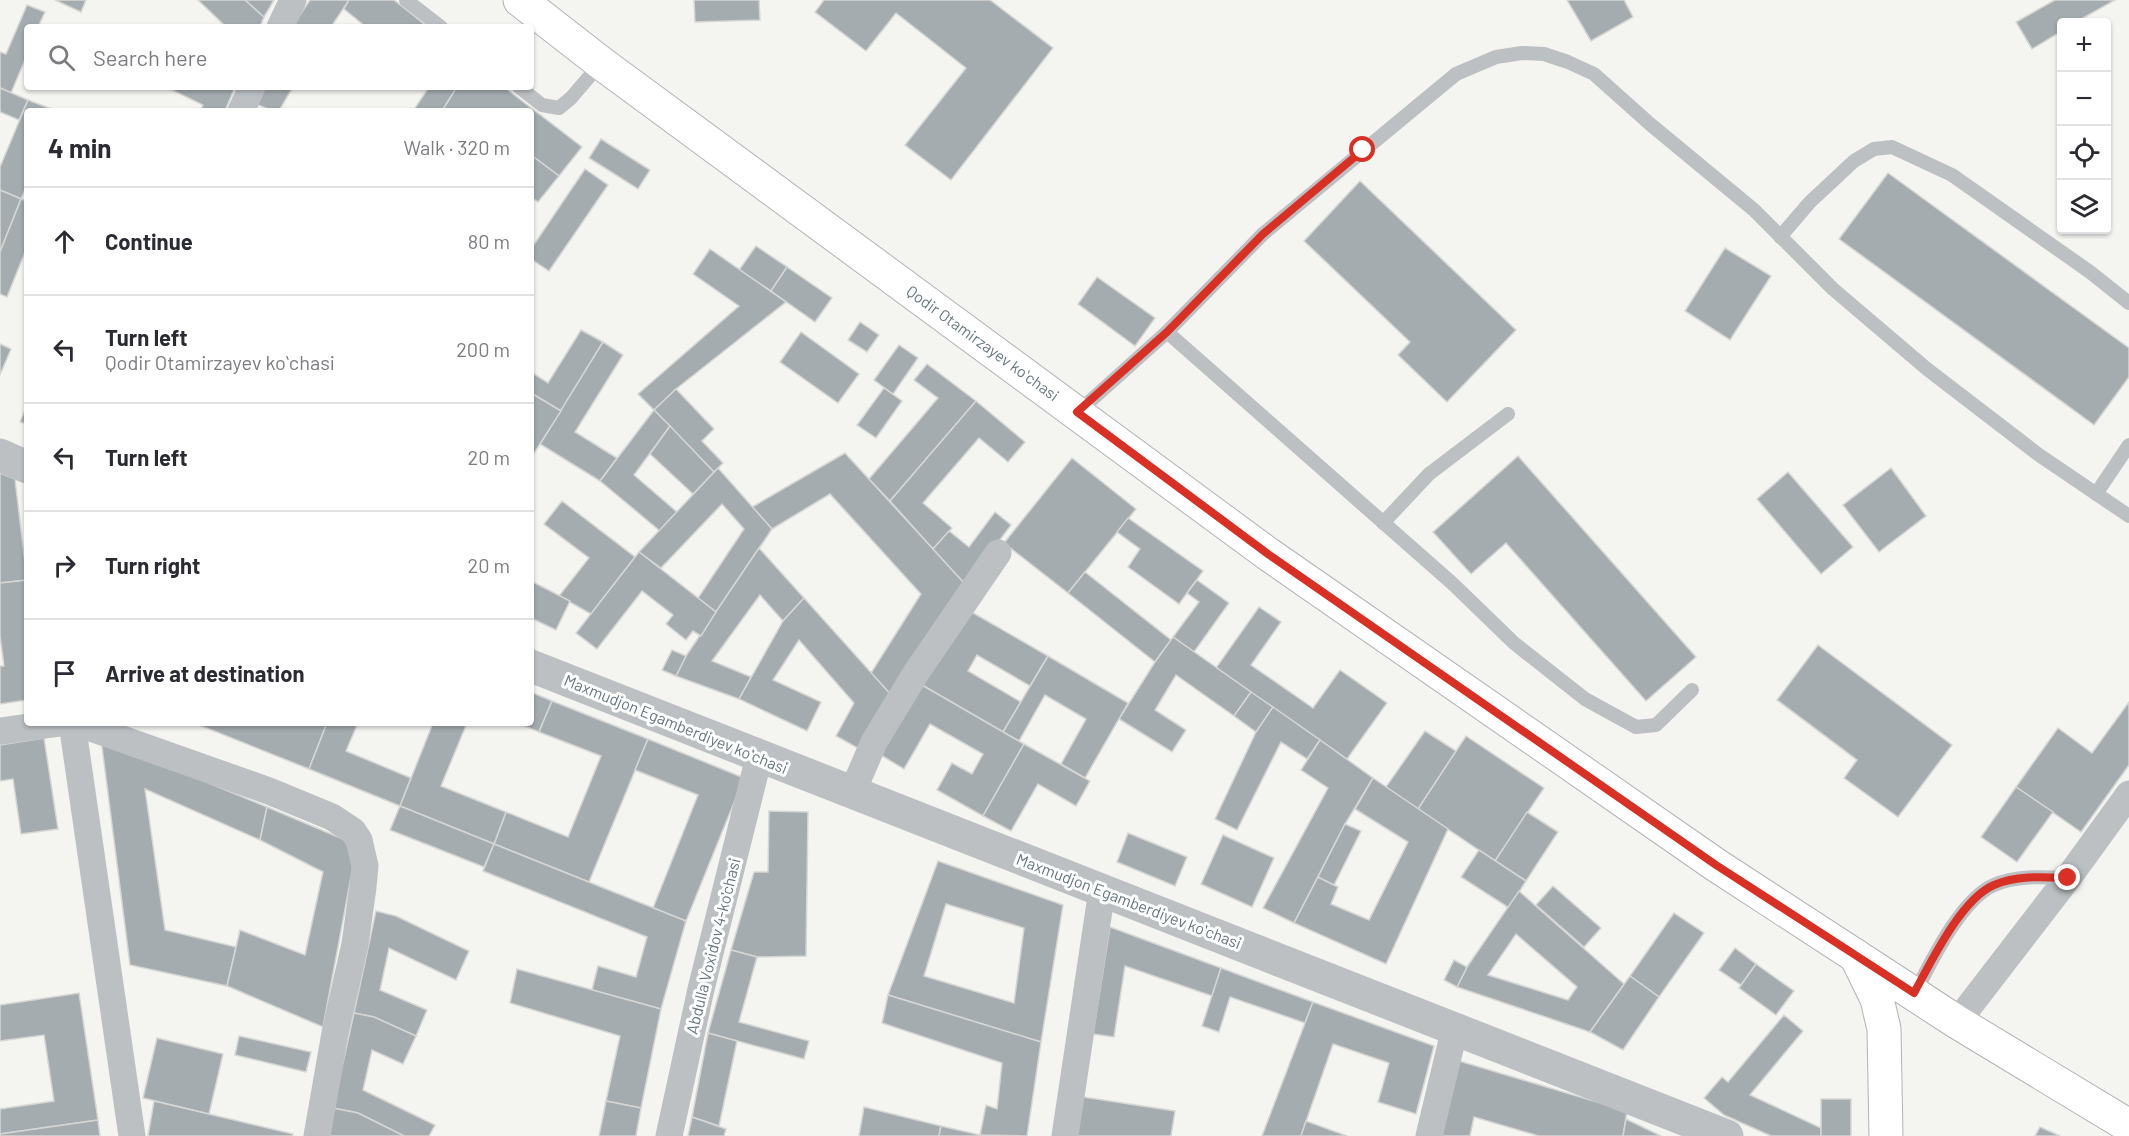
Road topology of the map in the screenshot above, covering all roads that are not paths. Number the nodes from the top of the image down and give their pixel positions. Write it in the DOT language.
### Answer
graph roads {
  1 [pos="293,0"];
  2 [pos="406,0"];
  3 [pos="520,0"];
  4 [pos="281,24"];
  5 [pos="437,24"];
  6 [pos="601,63"];
  7 [pos="251,90"];
  8 [pos="523,90"];
  9 [pos="242,108"];
  10 [pos="1780,237"];
  11 [pos="2129,303"];
  12 [pos="1167,332"];
  13 [pos="1077,412"];
  14 [pos="1508,414"];
  15 [pos="2129,445"];
  16 [pos="0,455"];
  17 [pos="24,466"];
  18 [pos="2096,494"];
  19 [pos="2129,516"];
  20 [pos="1383,523"];
  21 [pos="998,553"];
  22 [pos="534,667"];
  23 [pos="1692,690"];
  24 [pos="37,726"];
  25 [pos="72,726"];
  26 [pos="85,726"];
  27 [pos="0,731"];
  28 [pos="759,757"];
  29 [pos="852,793"];
  30 [pos="2129,794"];
  31 [pos="2068,878"];
  32 [pos="1102,890"];
  33 [pos="1856,956"];
  34 [pos="1914,993"];
  35 [pos="1956,1022"];
  36 [pos="1455,1028"];
  37 [pos="2129,1126"];
  38 [pos="132,1136"];
  39 [pos="317,1136"];
  40 [pos="669,1136"];
  41 [pos="1065,1136"];
  42 [pos="1429,1136"];
  43 [pos="1727,1136"];
  44 [pos="1886,1136"];
  1 -- 4 [label="street"];
  2 -- 5 [label="lane"];
  3 -- 6 [label="main road, Qodir Otamirzayev koʻchasi"];
  6 -- 8 [label="lane"];
  6 -- 13 [label="main road, Qodir Otamirzayev koʻchasi"];
  7 -- 9 [label="street"];
  10 -- 11 [label="lane"];
  10 -- 12 [label="lane"];
  10 -- 18 [label="lane"];
  12 -- 13 [label="lane"];
  12 -- 20 [label="lane"];
  13 -- 33 [label="main road, Qodir Otamirzayev koʻchasi"];
  14 -- 20 [label="lane"];
  15 -- 18 [label="lane"];
  16 -- 17 [label="street"];
  18 -- 19 [label="lane"];
  20 -- 23 [label="lane"];
  21 -- 29 [label="street"];
  22 -- 28 [label="street, Maxmudjon Egamberdiyev koʻchasi"];
  24 -- 27 [label="street"];
  25 -- 38 [label="street"];
  26 -- 39 [label="street"];
  28 -- 29 [label="street, Maxmudjon Egamberdiyev koʻchasi"];
  28 -- 40 [label="street, Abdulla Voxidov 4-ko'chasi"];
  29 -- 32 [label="street, Maxmudjon Egamberdiyev koʻchasi"];
  30 -- 31 [label="street"];
  31 -- 34 [label="lane"];
  31 -- 35 [label="street"];
  32 -- 36 [label="street, Maxmudjon Egamberdiyev koʻchasi"];
  32 -- 41 [label="street"];
  33 -- 34 [label="main road, Qodir Otamirzayev koʻchasi"];
  33 -- 44 [label="main road"];
  34 -- 35 [label="main road, Qodir Otamirzayev koʻchasi"];
  35 -- 37 [label="main road, Qodir Otamirzayev koʻchasi"];
  36 -- 42 [label="street"];
  36 -- 43 [label="street, Maxmudjon Egamberdiyev koʻchasi"];
}
